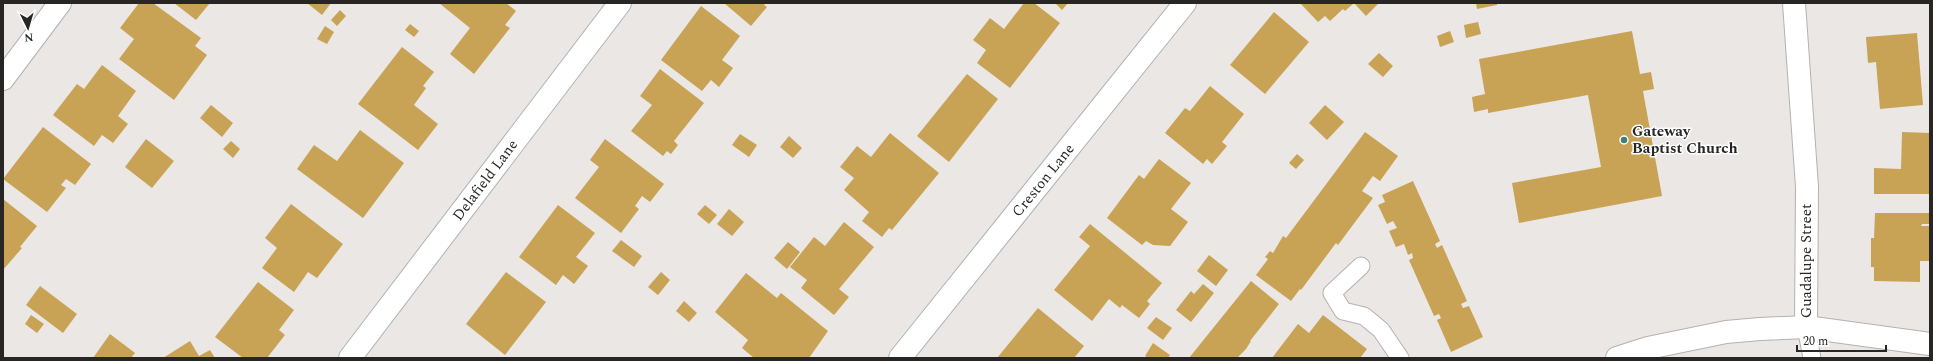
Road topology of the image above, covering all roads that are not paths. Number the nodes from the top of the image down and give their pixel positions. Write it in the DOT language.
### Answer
graph roads {
  1 [pos="60,3"];
  2 [pos="620,3"];
  3 [pos="1185,3"];
  4 [pos="1794,3"];
  5 [pos="3,79"];
  6 [pos="1361,266"];
  7 [pos="1806,327"];
  8 [pos="1930,344"];
  9 [pos="350,358"];
  10 [pos="900,358"];
  11 [pos="1400,358"];
  12 [pos="1617,358"];
  13 [pos="1812,358"];
  1 -- 5 [label="street"];
  2 -- 9 [label="street, Delafield Lane"];
  3 -- 10 [label="street, Creston Lane"];
  4 -- 7 [label="street, Guadalupe Street"];
  6 -- 11 [label="lane"];
  7 -- 8 [label="street"];
  7 -- 12 [label="street, Guadalupe Street"];
  7 -- 13 [label="lane"];
}
